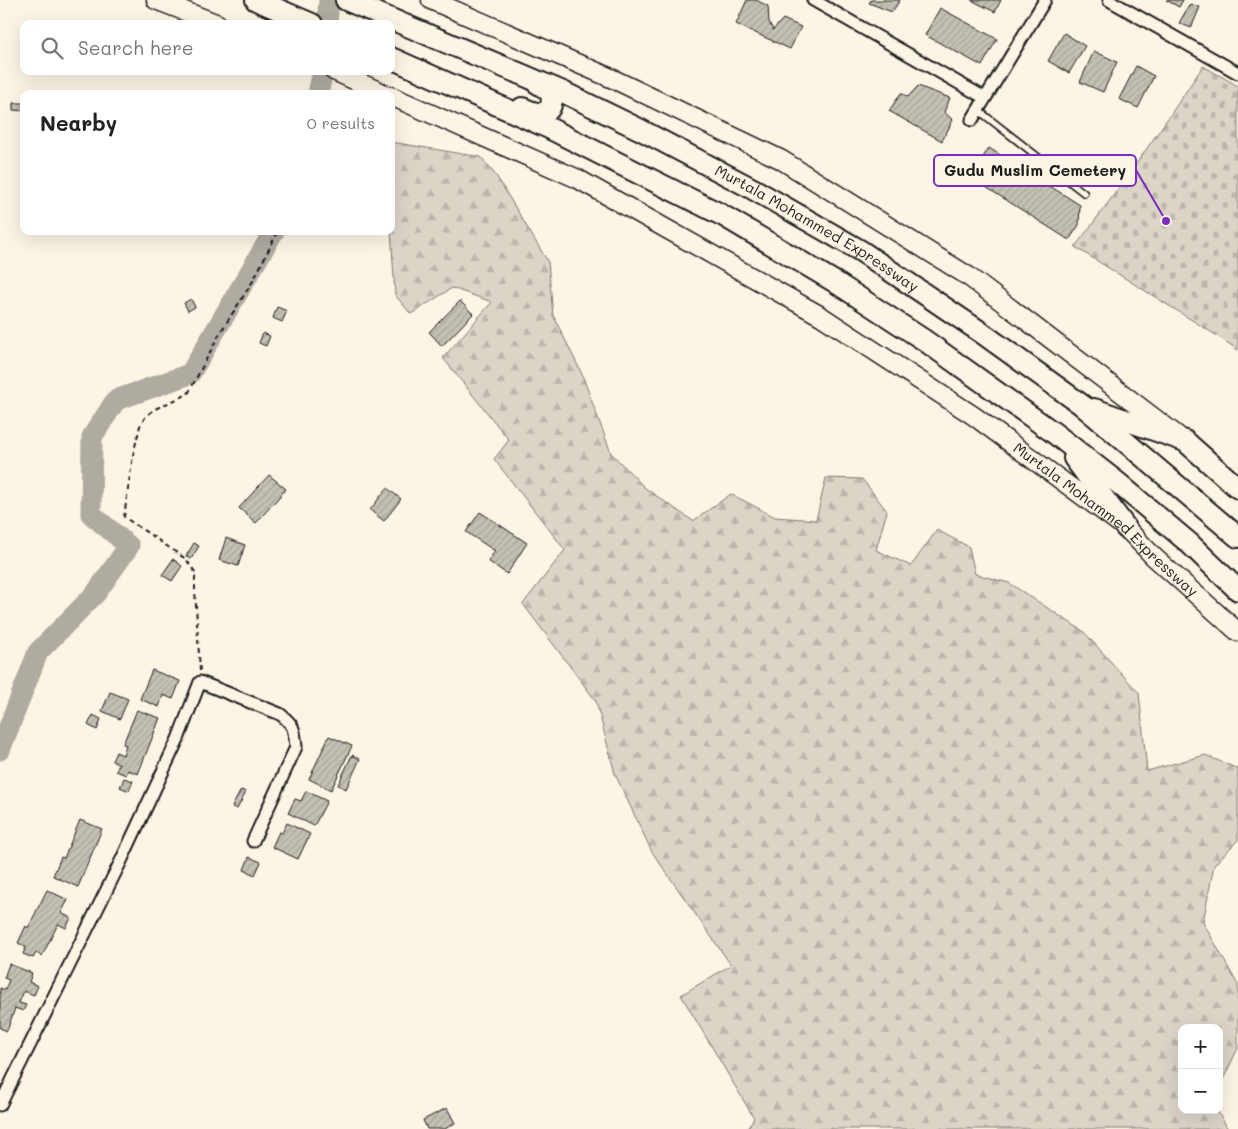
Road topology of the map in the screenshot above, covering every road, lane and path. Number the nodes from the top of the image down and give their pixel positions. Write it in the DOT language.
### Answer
graph roads {
  1 [pos="156,0"];
  2 [pos="256,0"];
  3 [pos="346,0"];
  4 [pos="431,0"];
  5 [pos="813,0"];
  6 [pos="1045,0"];
  7 [pos="1109,0"];
  8 [pos="208,20"];
  9 [pos="303,20"];
  10 [pos="393,20"];
  11 [pos="395,21"];
  12 [pos="395,60"];
  13 [pos="1238,73"];
  14 [pos="343,75"];
  15 [pos="528,77"];
  16 [pos="376,90"];
  17 [pos="470,92"];
  18 [pos="395,98"];
  19 [pos="985,98"];
  20 [pos="975,115"];
  21 [pos="1084,193"];
  22 [pos="276,235"];
  23 [pos="1082,405"];
  24 [pos="1054,433"];
  25 [pos="1185,441"];
  26 [pos="1238,488"];
  27 [pos="1126,528"];
  28 [pos="1238,537"];
  29 [pos="1238,590"];
  30 [pos="1238,632"];
  31 [pos="200,682"];
  32 [pos="253,841"];
  33 [pos="0,1105"];
  1 -- 8 [label="main road"];
  2 -- 9 [label="highway"];
  3 -- 10 [label="highway, Murtala Mohammed Expressway"];
  4 -- 25 [label="main road"];
  5 -- 19 [label="street"];
  6 -- 19 [label="street"];
  7 -- 13 [label="street"];
  11 -- 15 [label="highway, Murtala Mohammed Expressway"];
  12 -- 17 [label="highway"];
  14 -- 16 [label="main road"];
  15 -- 17 [label="highway"];
  15 -- 23 [label="highway, Murtala Mohammed Expressway"];
  17 -- 24 [label="highway"];
  18 -- 27 [label="main road, Murtala Mohammed Expressway"];
  19 -- 20 [label="street"];
  20 -- 21 [label="lane"];
  22 -- 31 [label="path"];
  23 -- 25 [label="highway"];
  23 -- 28 [label="highway, Murtala Mohammed Expressway"];
  24 -- 27 [label="highway"];
  24 -- 29 [label="highway"];
  25 -- 26 [label="highway"];
  27 -- 30 [label="main road, Murtala Mohammed Expressway"];
  31 -- 32 [label="street"];
  31 -- 33 [label="street"];
}
